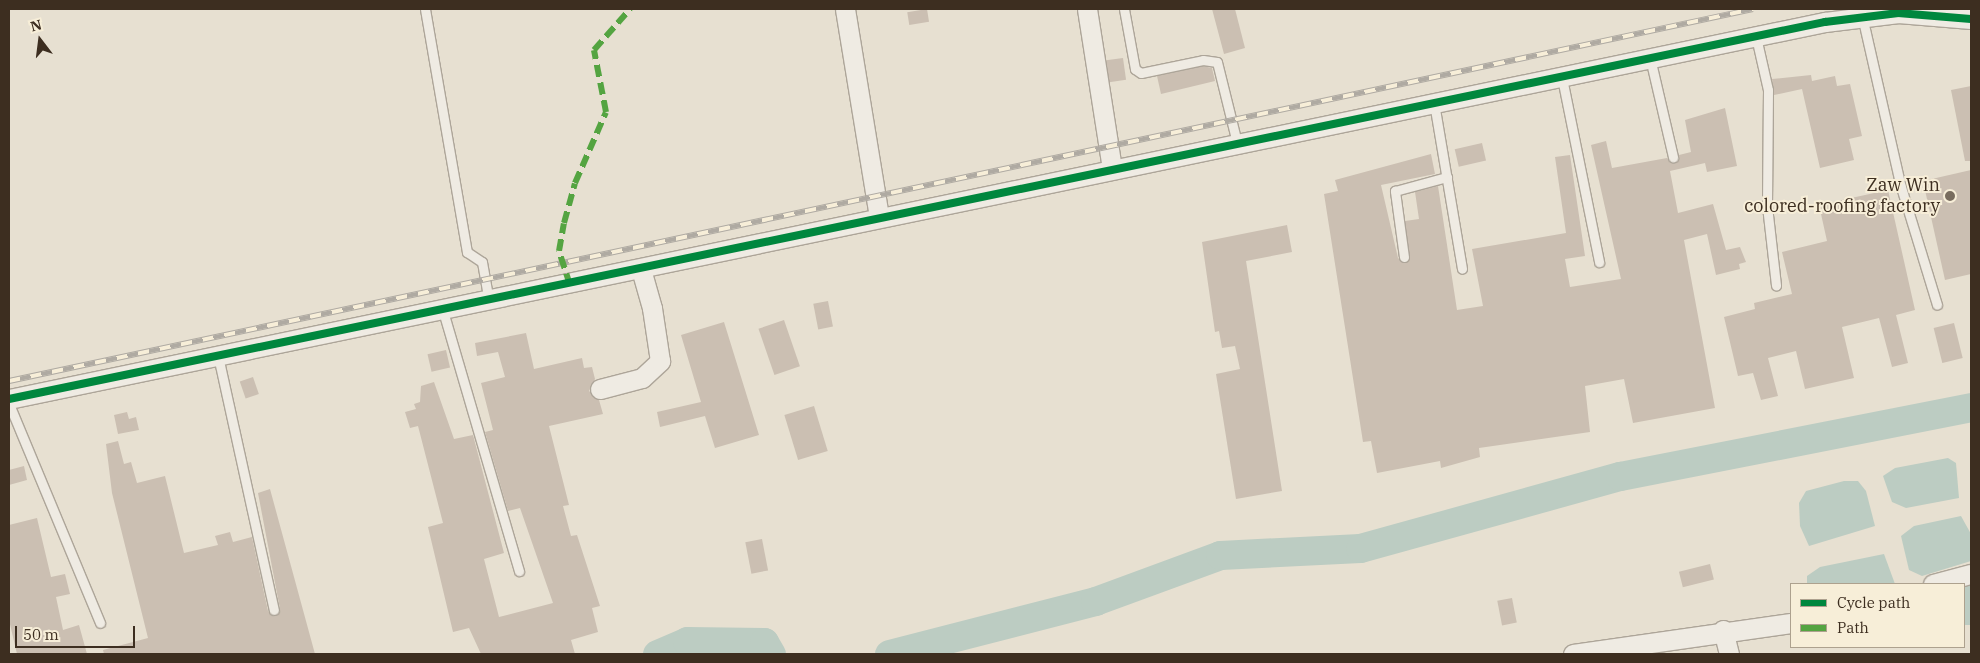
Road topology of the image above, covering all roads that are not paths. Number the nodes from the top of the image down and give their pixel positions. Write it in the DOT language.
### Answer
graph roads {
  1 [pos="425,9"];
  2 [pos="845,9"];
  3 [pos="1086,9"];
  4 [pos="1124,9"];
  5 [pos="1862,15"];
  6 [pos="1971,19"];
  7 [pos="1756,37"];
  8 [pos="1650,58"];
  9 [pos="1562,78"];
  10 [pos="1434,103"];
  11 [pos="1237,143"];
  12 [pos="1672,157"];
  13 [pos="1112,169"];
  14 [pos="1447,177"];
  15 [pos="878,217"];
  16 [pos="1404,257"];
  17 [pos="1599,262"];
  18 [pos="1462,269"];
  19 [pos="640,270"];
  20 [pos="1776,285"];
  21 [pos="489,301"];
  22 [pos="1937,305"];
  23 [pos="443,310"];
  24 [pos="218,356"];
  25 [pos="600,388"];
  26 [pos="9,399"];
  27 [pos="9,404"];
  28 [pos="519,571"];
  29 [pos="1971,574"];
  30 [pos="1938,583"];
  31 [pos="274,610"];
  32 [pos="100,623"];
  33 [pos="1790,623"];
  34 [pos="1723,630"];
  35 [pos="1573,654"];
  36 [pos="1729,654"];
  1 -- 21 [label="lane"];
  2 -- 15 [label="street"];
  3 -- 13 [label="street"];
  4 -- 11 [label="lane"];
  5 -- 6 [label="street"];
  5 -- 7 [label="street"];
  5 -- 22 [label="lane"];
  7 -- 8 [label="street"];
  7 -- 20 [label="lane"];
  8 -- 9 [label="street"];
  8 -- 12 [label="lane"];
  9 -- 10 [label="street"];
  9 -- 17 [label="lane"];
  10 -- 11 [label="street"];
  10 -- 14 [label="lane"];
  11 -- 13 [label="street"];
  13 -- 15 [label="street"];
  14 -- 16 [label="lane"];
  14 -- 18 [label="lane"];
  15 -- 19 [label="street"];
  19 -- 21 [label="street"];
  19 -- 25 [label="street"];
  21 -- 23 [label="street"];
  23 -- 24 [label="street"];
  23 -- 28 [label="lane"];
  24 -- 26 [label="street"];
  24 -- 31 [label="lane"];
  27 -- 32 [label="lane"];
  29 -- 30 [label="street"];
  33 -- 34 [label="street"];
  34 -- 35 [label="street"];
  34 -- 36 [label="street"];
}
